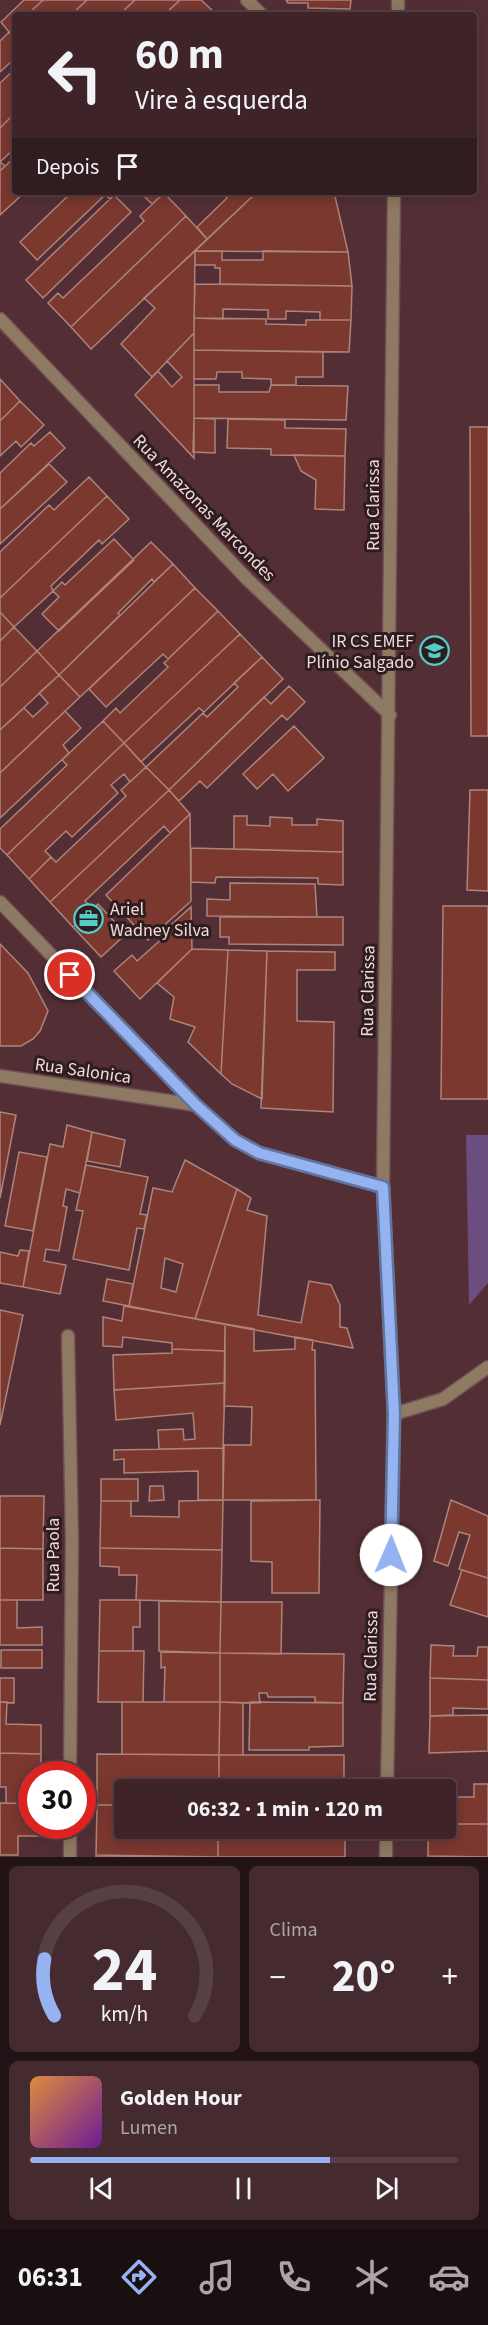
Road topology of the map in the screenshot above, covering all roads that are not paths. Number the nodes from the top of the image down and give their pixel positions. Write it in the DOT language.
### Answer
graph roads {
  1 [pos="247,0"];
  2 [pos="258,12"];
  3 [pos="394,195"];
  4 [pos="0,319"];
  5 [pos="390,715"];
  6 [pos="0,902"];
  7 [pos="0,1076"];
  8 [pos="196,1105"];
  9 [pos="383,1187"];
  10 [pos="68,1336"];
  11 [pos="488,1367"];
  12 [pos="394,1414"];
  13 [pos="70,1761"];
  14 [pos="387,1779"];
  15 [pos="70,1839"];
  16 [pos="386,1839"];
  17 [pos="70,1857"];
  18 [pos="386,1857"];
  1 -- 2 [label="street"];
  3 -- 5 [label="street, Rua Clarissa"];
  4 -- 5 [label="street, Rua Amazonas Marcondes"];
  5 -- 9 [label="street, Rua Clarissa"];
  6 -- 8 [label="street"];
  7 -- 8 [label="street, Rua Salonica"];
  8 -- 9 [label="street"];
  9 -- 12 [label="street, Rua Clarissa"];
  10 -- 13 [label="street, Rua Paola"];
  11 -- 12 [label="street"];
  12 -- 14 [label="street, Rua Clarissa"];
  15 -- 17 [label="street"];
  16 -- 18 [label="street"];
}
